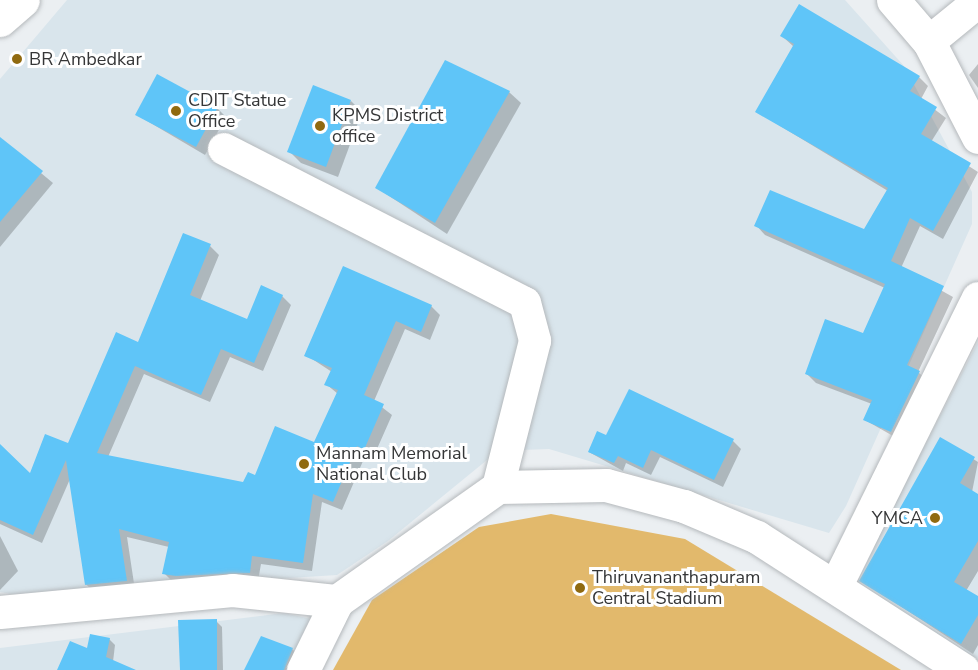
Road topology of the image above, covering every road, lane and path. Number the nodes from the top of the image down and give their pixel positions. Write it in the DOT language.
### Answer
graph roads {
  1 [pos="893,0"];
  2 [pos="978,2"];
  3 [pos="929,42"];
  4 [pos="978,137"];
  5 [pos="224,150"];
  6 [pos="978,298"];
  7 [pos="498,487"];
  8 [pos="836,585"];
  9 [pos="337,601"];
  10 [pos="0,612"];
  11 [pos="303,670"];
  12 [pos="963,670"];
  1 -- 3 [label="street"];
  2 -- 3 [label="street"];
  3 -- 4 [label="street"];
  5 -- 7 [label="street"];
  6 -- 8 [label="street"];
  7 -- 8 [label="street"];
  7 -- 9 [label="street"];
  8 -- 12 [label="street"];
  9 -- 10 [label="street"];
  9 -- 11 [label="street"];
}
